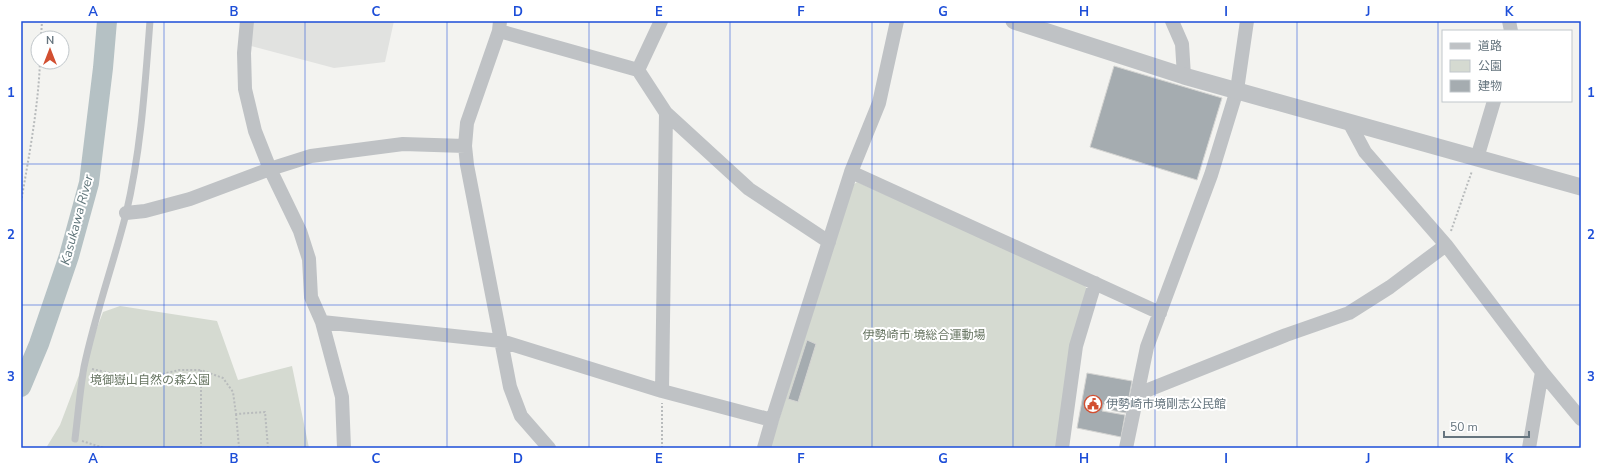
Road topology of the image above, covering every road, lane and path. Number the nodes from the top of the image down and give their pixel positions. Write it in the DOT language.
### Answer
graph roads {
  1 [pos="150,21"];
  2 [pos="247,21"];
  3 [pos="661,21"];
  4 [pos="897,21"];
  5 [pos="1014,21"];
  6 [pos="1172,21"];
  7 [pos="1247,21"];
  8 [pos="500,26"];
  9 [pos="39,70"];
  10 [pos="638,70"];
  11 [pos="1184,76"];
  12 [pos="1237,90"];
  13 [pos="1494,102"];
  14 [pos="666,113"];
  15 [pos="1350,124"];
  16 [pos="465,146"];
  17 [pos="1477,158"];
  18 [pos="270,169"];
  19 [pos="852,172"];
  20 [pos="1581,187"];
  21 [pos="21,202"];
  22 [pos="126,213"];
  23 [pos="829,242"];
  24 [pos="1446,245"];
  25 [pos="1095,283"];
  26 [pos="1160,313"];
  27 [pos="322,322"];
  28 [pos="501,341"];
  29 [pos="84,368"];
  30 [pos="201,370"];
  31 [pos="1542,372"];
  32 [pos="662,391"];
  33 [pos="1138,394"];
  34 [pos="236,414"];
  35 [pos="1581,419"];
  36 [pos="772,420"];
  37 [pos="75,439"];
  38 [pos="535,442"];
  39 [pos="104,448"];
  40 [pos="201,448"];
  41 [pos="231,448"];
  42 [pos="239,448"];
  43 [pos="243,448"];
  44 [pos="268,448"];
  45 [pos="344,448"];
  46 [pos="549,448"];
  47 [pos="662,448"];
  48 [pos="764,448"];
  49 [pos="1062,448"];
  50 [pos="1126,448"];
  51 [pos="1529,448"];
  1 -- 22 [label="lane"];
  2 -- 18 [label="street"];
  3 -- 10 [label="street"];
  4 -- 19 [label="street"];
  5 -- 11 [label="street"];
  6 -- 11 [label="street"];
  7 -- 12 [label="street"];
  8 -- 10 [label="street"];
  8 -- 16 [label="street"];
  9 -- 21 [label="path"];
  10 -- 14 [label="street"];
  11 -- 12 [label="street"];
  12 -- 15 [label="street"];
  12 -- 26 [label="street"];
  13 -- 17 [label="street"];
  14 -- 23 [label="street"];
  14 -- 32 [label="street"];
  15 -- 17 [label="street"];
  15 -- 24 [label="street"];
  16 -- 18 [label="street"];
  16 -- 28 [label="street"];
  17 -- 20 [label="street"];
  17 -- 24 [label="path"];
  18 -- 22 [label="street"];
  18 -- 27 [label="street"];
  19 -- 23 [label="street"];
  19 -- 25 [label="street"];
  22 -- 29 [label="lane"];
  23 -- 36 [label="street"];
  24 -- 31 [label="street"];
  24 -- 33 [label="street"];
  25 -- 26 [label="street"];
  25 -- 49 [label="street"];
  26 -- 33 [label="street"];
  27 -- 28 [label="street"];
  27 -- 45 [label="street"];
  28 -- 32 [label="street"];
  28 -- 38 [label="street"];
  29 -- 30 [label="path"];
  29 -- 37 [label="lane"];
  30 -- 34 [label="path"];
  30 -- 40 [label="path"];
  31 -- 35 [label="street"];
  31 -- 51 [label="street"];
  32 -- 36 [label="street"];
  32 -- 47 [label="path"];
  33 -- 50 [label="street"];
  34 -- 42 [label="path"];
  34 -- 44 [label="path"];
  36 -- 48 [label="street"];
  37 -- 39 [label="path"];
  38 -- 46 [label="street"];
  41 -- 42 [label="path"];
  42 -- 43 [label="path"];
}
